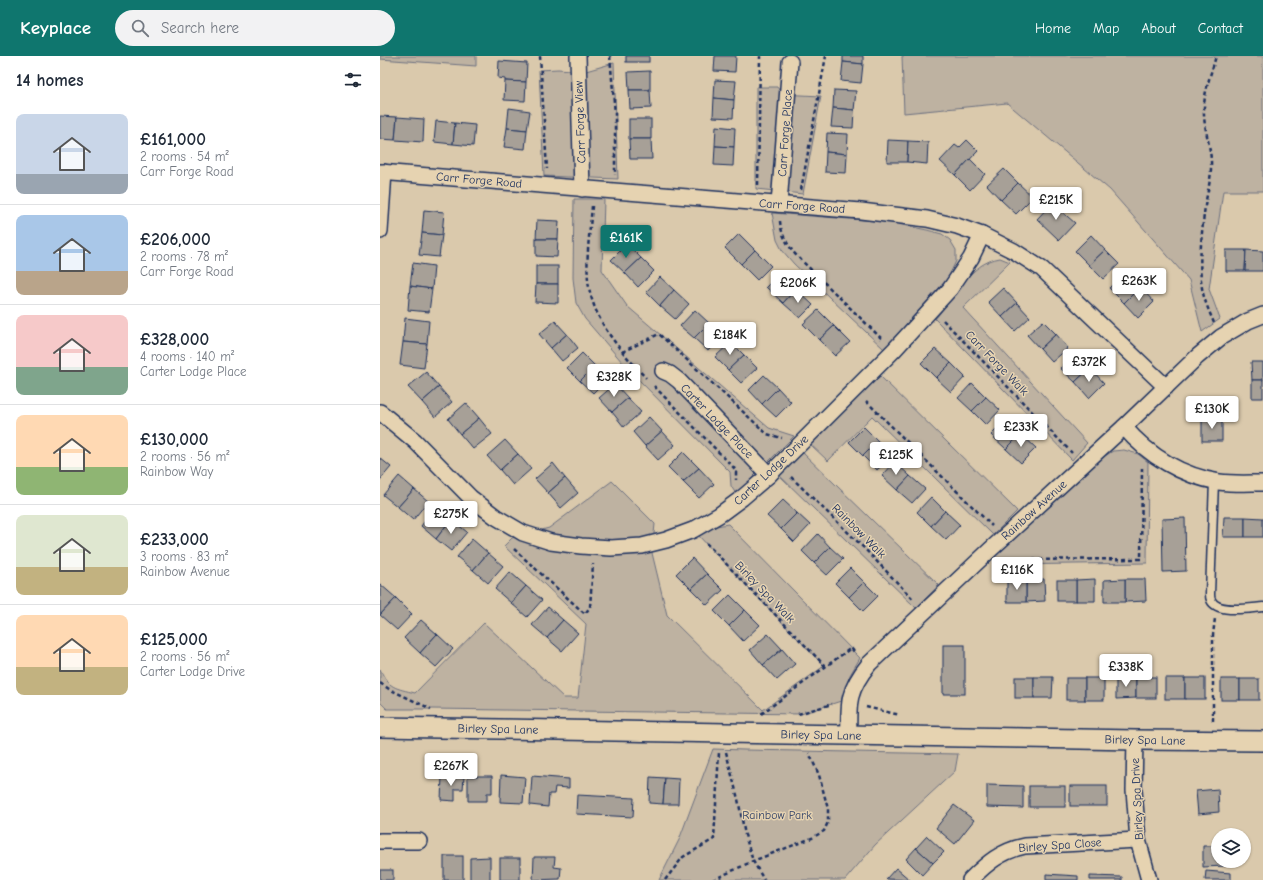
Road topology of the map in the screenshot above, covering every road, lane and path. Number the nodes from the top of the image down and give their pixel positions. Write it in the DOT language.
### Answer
graph roads {
  1 [pos="540,56"];
  2 [pos="578,56"];
  3 [pos="610,56"];
  4 [pos="760,56"];
  5 [pos="826,56"];
  6 [pos="1216,56"];
  7 [pos="790,62"];
  8 [pos="382,172"];
  9 [pos="545,185"];
  10 [pos="588,189"];
  11 [pos="616,191"];
  12 [pos="758,203"];
  13 [pos="779,204"];
  14 [pos="798,206"];
  15 [pos="380,231"];
  16 [pos="982,235"];
  17 [pos="932,309"];
  18 [pos="1263,314"];
  19 [pos="1221,337"];
  20 [pos="894,350"];
  21 [pos="622,352"];
  22 [pos="663,371"];
  23 [pos="1166,387"];
  24 [pos="854,389"];
  25 [pos="380,412"];
  26 [pos="1124,427"];
  27 [pos="801,443"];
  28 [pos="1147,450"];
  29 [pos="1084,464"];
  30 [pos="774,470"];
  31 [pos="1214,481"];
  32 [pos="1263,483"];
  33 [pos="746,495"];
  34 [pos="514,528"];
  35 [pos="693,530"];
  36 [pos="1003,537"];
  37 [pos="595,547"];
  38 [pos="990,550"];
  39 [pos="1216,606"];
  40 [pos="1263,607"];
  41 [pos="925,611"];
  42 [pos="869,664"];
  43 [pos="825,666"];
  44 [pos="380,683"];
  45 [pos="431,709"];
  46 [pos="761,714"];
  47 [pos="1214,722"];
  48 [pos="380,727"];
  49 [pos="849,735"];
  50 [pos="1135,740"];
  51 [pos="1263,741"];
  52 [pos="719,749"];
  53 [pos="726,749"];
  54 [pos="808,751"];
  55 [pos="1138,840"];
  56 [pos="380,841"];
  57 [pos="419,841"];
  58 [pos="754,861"];
  59 [pos="665,880"];
  60 [pos="713,880"];
  61 [pos="764,880"];
  62 [pos="970,880"];
  63 [pos="1148,880"];
  1 -- 9 [label="path"];
  2 -- 10 [label="street, Carr Forge View"];
  3 -- 11 [label="path"];
  4 -- 12 [label="path"];
  5 -- 14 [label="path"];
  6 -- 19 [label="path"];
  7 -- 13 [label="street, Carr Forge Place"];
  8 -- 9 [label="street, Carr Forge Road"];
  8 -- 15 [label="street"];
  9 -- 10 [label="street, Carr Forge Road"];
  10 -- 11 [label="street, Carr Forge Road"];
  10 -- 21 [label="path"];
  11 -- 12 [label="street, Carr Forge Road"];
  12 -- 13 [label="street, Carr Forge Road"];
  13 -- 14 [label="street, Carr Forge Road"];
  13 -- 20 [label="path"];
  14 -- 16 [label="street, Carr Forge Road"];
  16 -- 17 [label="street, Carter Lodge Drive"];
  16 -- 23 [label="street, Carr Forge Road"];
  17 -- 20 [label="street, Carter Lodge Drive"];
  17 -- 29 [label="path, Carr Forge Walk"];
  18 -- 19 [label="street, Rainbow Avenue"];
  19 -- 23 [label="street, Rainbow Avenue"];
  20 -- 24 [label="street, Carter Lodge Drive"];
  21 -- 27 [label="path"];
  21 -- 33 [label="path"];
  22 -- 30 [label="street, Carter Lodge Place"];
  23 -- 26 [label="street, Rainbow Avenue"];
  24 -- 27 [label="street, Carter Lodge Drive"];
  24 -- 36 [label="path"];
  25 -- 34 [label="street, Carter Lodge Drive"];
  26 -- 28 [label="street"];
  26 -- 29 [label="street, Rainbow Avenue"];
  27 -- 30 [label="street, Carter Lodge Drive"];
  28 -- 31 [label="street"];
  28 -- 38 [label="path"];
  29 -- 36 [label="street, Rainbow Avenue"];
  30 -- 33 [label="street, Carter Lodge Drive"];
  30 -- 41 [label="path, Rainbow Walk"];
  31 -- 32 [label="street"];
  31 -- 39 [label="lane"];
  33 -- 35 [label="street, Carter Lodge Drive"];
  34 -- 37 [label="street, Carter Lodge Drive"];
  34 -- 37 [label="path"];
  35 -- 37 [label="street, Carter Lodge Drive"];
  35 -- 43 [label="path, Birley Spa Walk"];
  36 -- 38 [label="street, Rainbow Avenue"];
  38 -- 41 [label="street, Rainbow Avenue"];
  39 -- 40 [label="lane"];
  39 -- 47 [label="path"];
  41 -- 42 [label="street, Rainbow Avenue"];
  42 -- 43 [label="path"];
  42 -- 49 [label="street, Rainbow Avenue"];
  43 -- 46 [label="path"];
  44 -- 45 [label="path"];
  48 -- 49 [label="street, Birley Spa Lane"];
  49 -- 50 [label="street, Birley Spa Lane"];
  50 -- 51 [label="street, Birley Spa Lane"];
  50 -- 55 [label="street, Birley Spa Drive"];
  52 -- 59 [label="path"];
  53 -- 58 [label="path"];
  54 -- 58 [label="path"];
  55 -- 62 [label="street, Birley Spa Close"];
  55 -- 63 [label="street, Birley Spa Drive"];
  56 -- 57 [label="street"];
  58 -- 60 [label="path"];
  58 -- 61 [label="path"];
}
